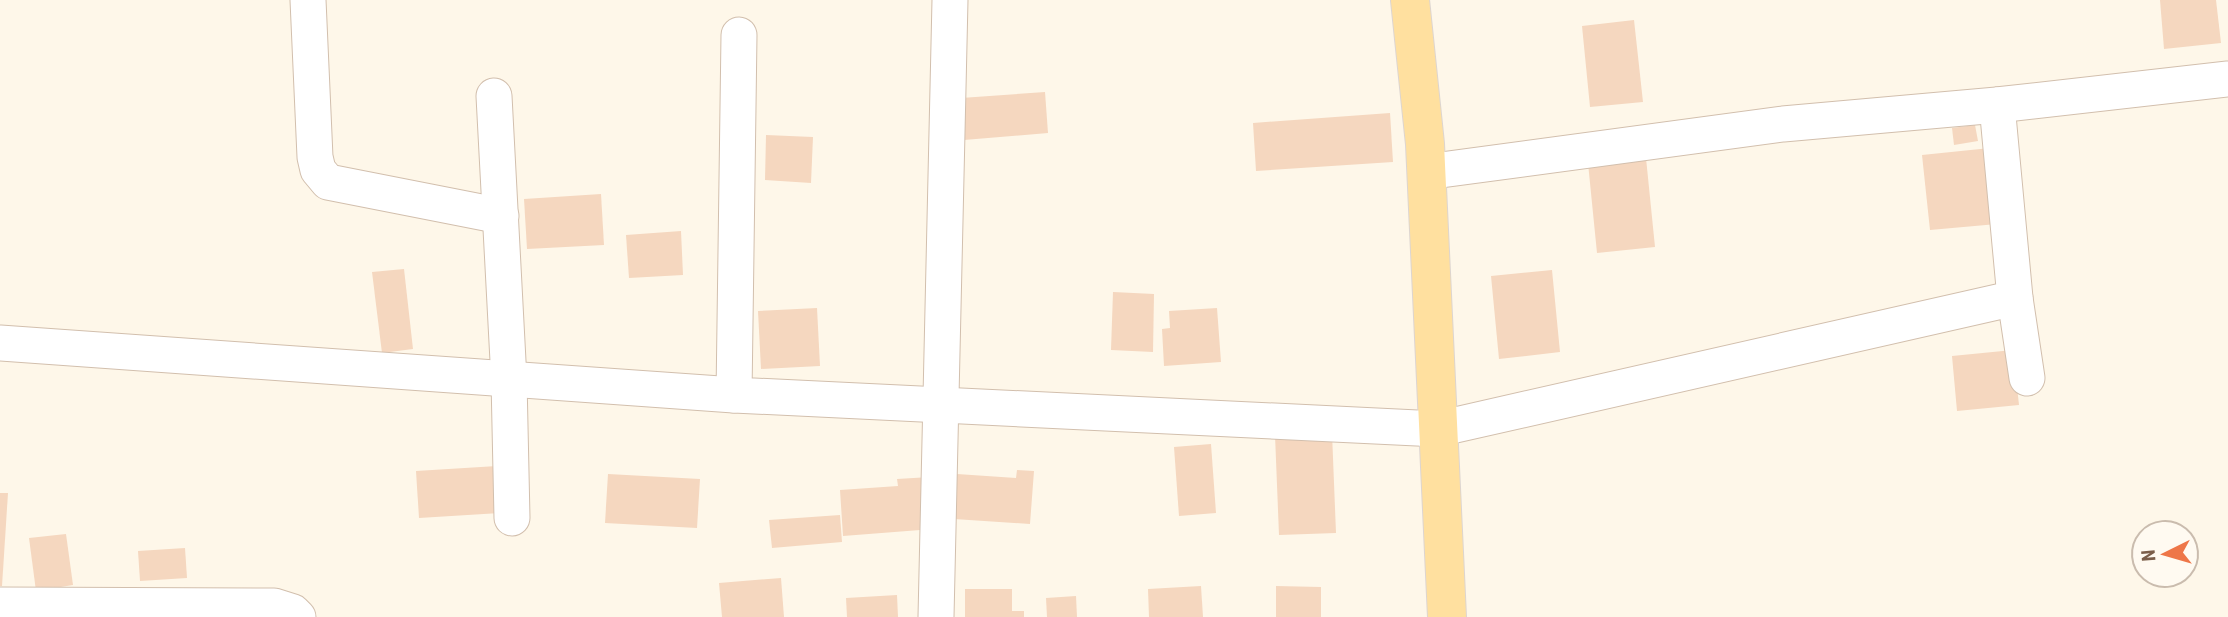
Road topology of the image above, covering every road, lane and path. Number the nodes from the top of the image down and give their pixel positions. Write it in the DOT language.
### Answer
graph roads {
  1 [pos="308,0"];
  2 [pos="950,0"];
  3 [pos="1410,0"];
  4 [pos="739,35"];
  5 [pos="2228,79"];
  6 [pos="494,96"];
  7 [pos="1997,105"];
  8 [pos="1426,172"];
  9 [pos="501,216"];
  10 [pos="2015,298"];
  11 [pos="0,343"];
  12 [pos="2027,378"];
  13 [pos="509,380"];
  14 [pos="734,396"];
  15 [pos="941,405"];
  16 [pos="1438,429"];
  17 [pos="512,519"];
  18 [pos="0,605"];
  19 [pos="298,617"];
  20 [pos="936,617"];
  21 [pos="1447,617"];
  1 -- 9 [label="street"];
  2 -- 15 [label="street"];
  3 -- 8 [label="main road"];
  4 -- 14 [label="street"];
  5 -- 7 [label="street"];
  6 -- 9 [label="street"];
  7 -- 8 [label="street"];
  7 -- 10 [label="street"];
  8 -- 16 [label="main road"];
  9 -- 13 [label="street"];
  10 -- 12 [label="street"];
  10 -- 16 [label="street"];
  11 -- 13 [label="street"];
  13 -- 14 [label="street"];
  13 -- 17 [label="street"];
  14 -- 15 [label="street"];
  15 -- 16 [label="street"];
  15 -- 20 [label="street"];
  16 -- 21 [label="main road"];
  18 -- 19 [label="street"];
}
